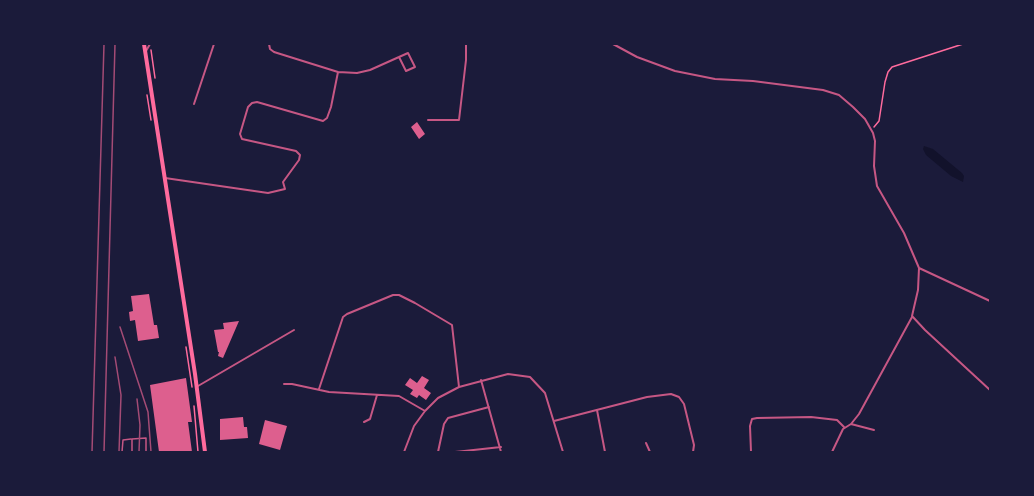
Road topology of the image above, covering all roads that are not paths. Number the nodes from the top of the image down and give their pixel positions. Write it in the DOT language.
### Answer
graph roads {
  1 [pos="144,44"];
  2 [pos="150,44"];
  3 [pos="214,44"];
  4 [pos="269,44"];
  5 [pos="466,44"];
  6 [pos="613,44"];
  7 [pos="146,51"];
  8 [pos="399,57"];
  9 [pos="338,72"];
  10 [pos="194,104"];
  11 [pos="428,120"];
  12 [pos="165,178"];
  13 [pos="919,268"];
  14 [pos="990,301"];
  15 [pos="912,315"];
  16 [pos="294,330"];
  17 [pos="482,380"];
  18 [pos="284,384"];
  19 [pos="197,387"];
  20 [pos="459,387"];
  21 [pos="319,389"];
  22 [pos="990,390"];
  23 [pos="377,395"];
  24 [pos="489,406"];
  25 [pos="597,410"];
  26 [pos="425,411"];
  27 [pos="554,421"];
  28 [pos="364,422"];
  29 [pos="851,424"];
  30 [pos="845,427"];
  31 [pos="874,430"];
  32 [pos="132,439"];
  33 [pos="646,443"];
  34 [pos="501,447"];
  35 [pos="122,453"];
  36 [pos="132,453"];
  37 [pos="146,453"];
  38 [pos="205,453"];
  39 [pos="404,453"];
  40 [pos="438,453"];
  41 [pos="455,453"];
  42 [pos="501,453"];
  43 [pos="562,453"];
  44 [pos="605,453"];
  45 [pos="650,453"];
  46 [pos="693,453"];
  47 [pos="751,453"];
  48 [pos="832,453"];
  1 -- 7 [label="main road"];
  2 -- 7 [label="street"];
  3 -- 10 [label="street"];
  4 -- 9 [label="street"];
  5 -- 11 [label="street"];
  6 -- 13 [label="street"];
  7 -- 12 [label="main road"];
  8 -- 8 [label="street"];
  8 -- 9 [label="street"];
  9 -- 12 [label="street"];
  12 -- 19 [label="main road"];
  13 -- 14 [label="street"];
  13 -- 15 [label="street"];
  15 -- 22 [label="street"];
  15 -- 29 [label="street"];
  16 -- 19 [label="street"];
  17 -- 20 [label="street"];
  17 -- 24 [label="street"];
  17 -- 27 [label="street"];
  18 -- 21 [label="street"];
  19 -- 38 [label="main road"];
  20 -- 21 [label="street"];
  20 -- 26 [label="street"];
  21 -- 23 [label="street"];
  23 -- 26 [label="street"];
  23 -- 28 [label="street"];
  24 -- 34 [label="street"];
  24 -- 40 [label="street"];
  25 -- 27 [label="street"];
  25 -- 44 [label="street"];
  25 -- 46 [label="street"];
  26 -- 39 [label="street"];
  27 -- 43 [label="street"];
  29 -- 30 [label="street"];
  29 -- 31 [label="street"];
  30 -- 47 [label="street"];
  30 -- 48 [label="street"];
  32 -- 35 [label="lane"];
  32 -- 36 [label="lane"];
  32 -- 37 [label="lane"];
  33 -- 45 [label="street"];
  34 -- 41 [label="street"];
  34 -- 42 [label="street"];
}
